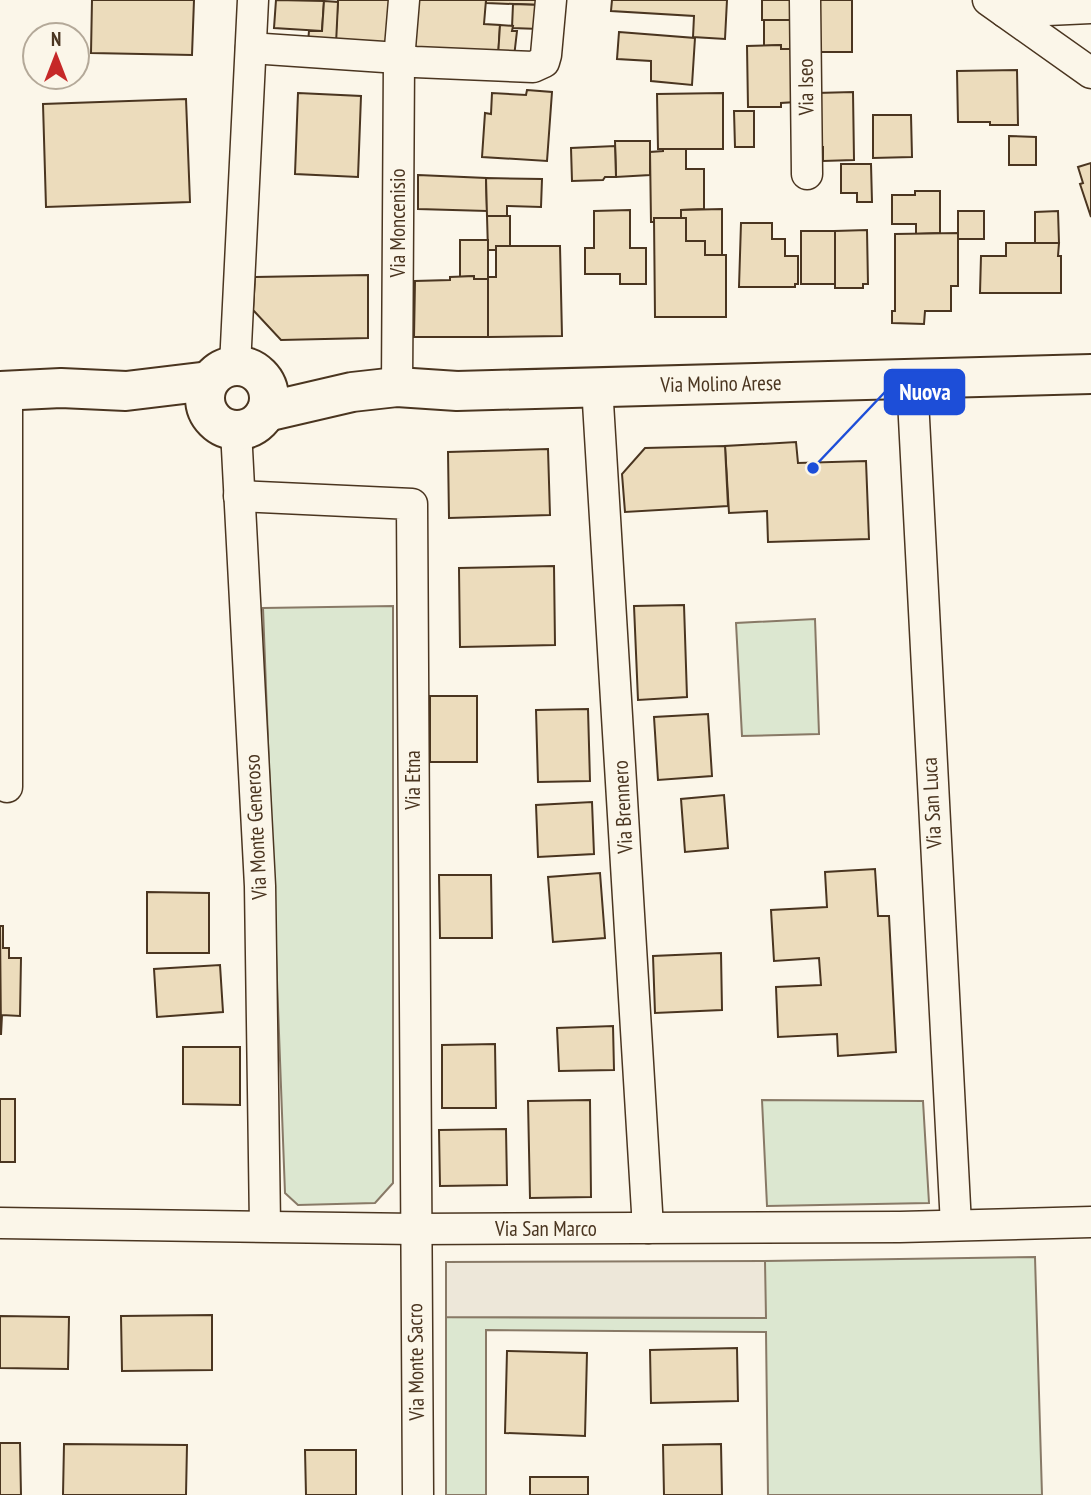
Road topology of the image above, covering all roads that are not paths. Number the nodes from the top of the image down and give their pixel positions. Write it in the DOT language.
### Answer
graph roads {
  1 [pos="253,0"];
  2 [pos="404,0"];
  3 [pos="551,0"];
  4 [pos="805,0"];
  5 [pos="997,6"];
  6 [pos="1091,8"];
  7 [pos="251,48"];
  8 [pos="399,60"];
  9 [pos="1091,73"];
  10 [pos="807,174"];
  11 [pos="1091,374"];
  12 [pos="912,380"];
  13 [pos="597,386"];
  14 [pos="397,387"];
  15 [pos="4,391"];
  16 [pos="237,398"];
  17 [pos="239,496"];
  18 [pos="8,787"];
  19 [pos="1091,1222"];
  20 [pos="0,1223"];
  21 [pos="264,1225"];
  22 [pos="956,1225"];
  23 [pos="648,1228"];
  24 [pos="415,1229"];
  25 [pos="418,1495"];
  1 -- 7 [label="street"];
  2 -- 8 [label="street, Via Moncenisio"];
  3 -- 8 [label="street"];
  4 -- 10 [label="street, Via Iseo"];
  5 -- 6 [label="street"];
  5 -- 9 [label="street"];
  7 -- 8 [label="street"];
  7 -- 16 [label="street"];
  8 -- 14 [label="street, Via Moncenisio"];
  11 -- 12 [label="street, Via Molino Arese"];
  12 -- 13 [label="street, Via Molino Arese"];
  12 -- 22 [label="street, Via San Luca"];
  13 -- 14 [label="street, Via Molino Arese"];
  13 -- 23 [label="street, Via Brennero"];
  14 -- 16 [label="street, Via Molino Arese"];
  15 -- 16 [label="street, Via Molino Arese"];
  15 -- 18 [label="street"];
  16 -- 17 [label="street, Via Monte Generoso"];
  17 -- 21 [label="street, Via Monte Generoso"];
  17 -- 24 [label="street, Via Etna"];
  19 -- 22 [label="street, Via San Marco"];
  20 -- 21 [label="street, Via San Marco"];
  21 -- 24 [label="street, Via San Marco"];
  22 -- 23 [label="street, Via San Marco"];
  23 -- 24 [label="street, Via San Marco"];
  24 -- 25 [label="street, Via Monte Sacro"];
}
